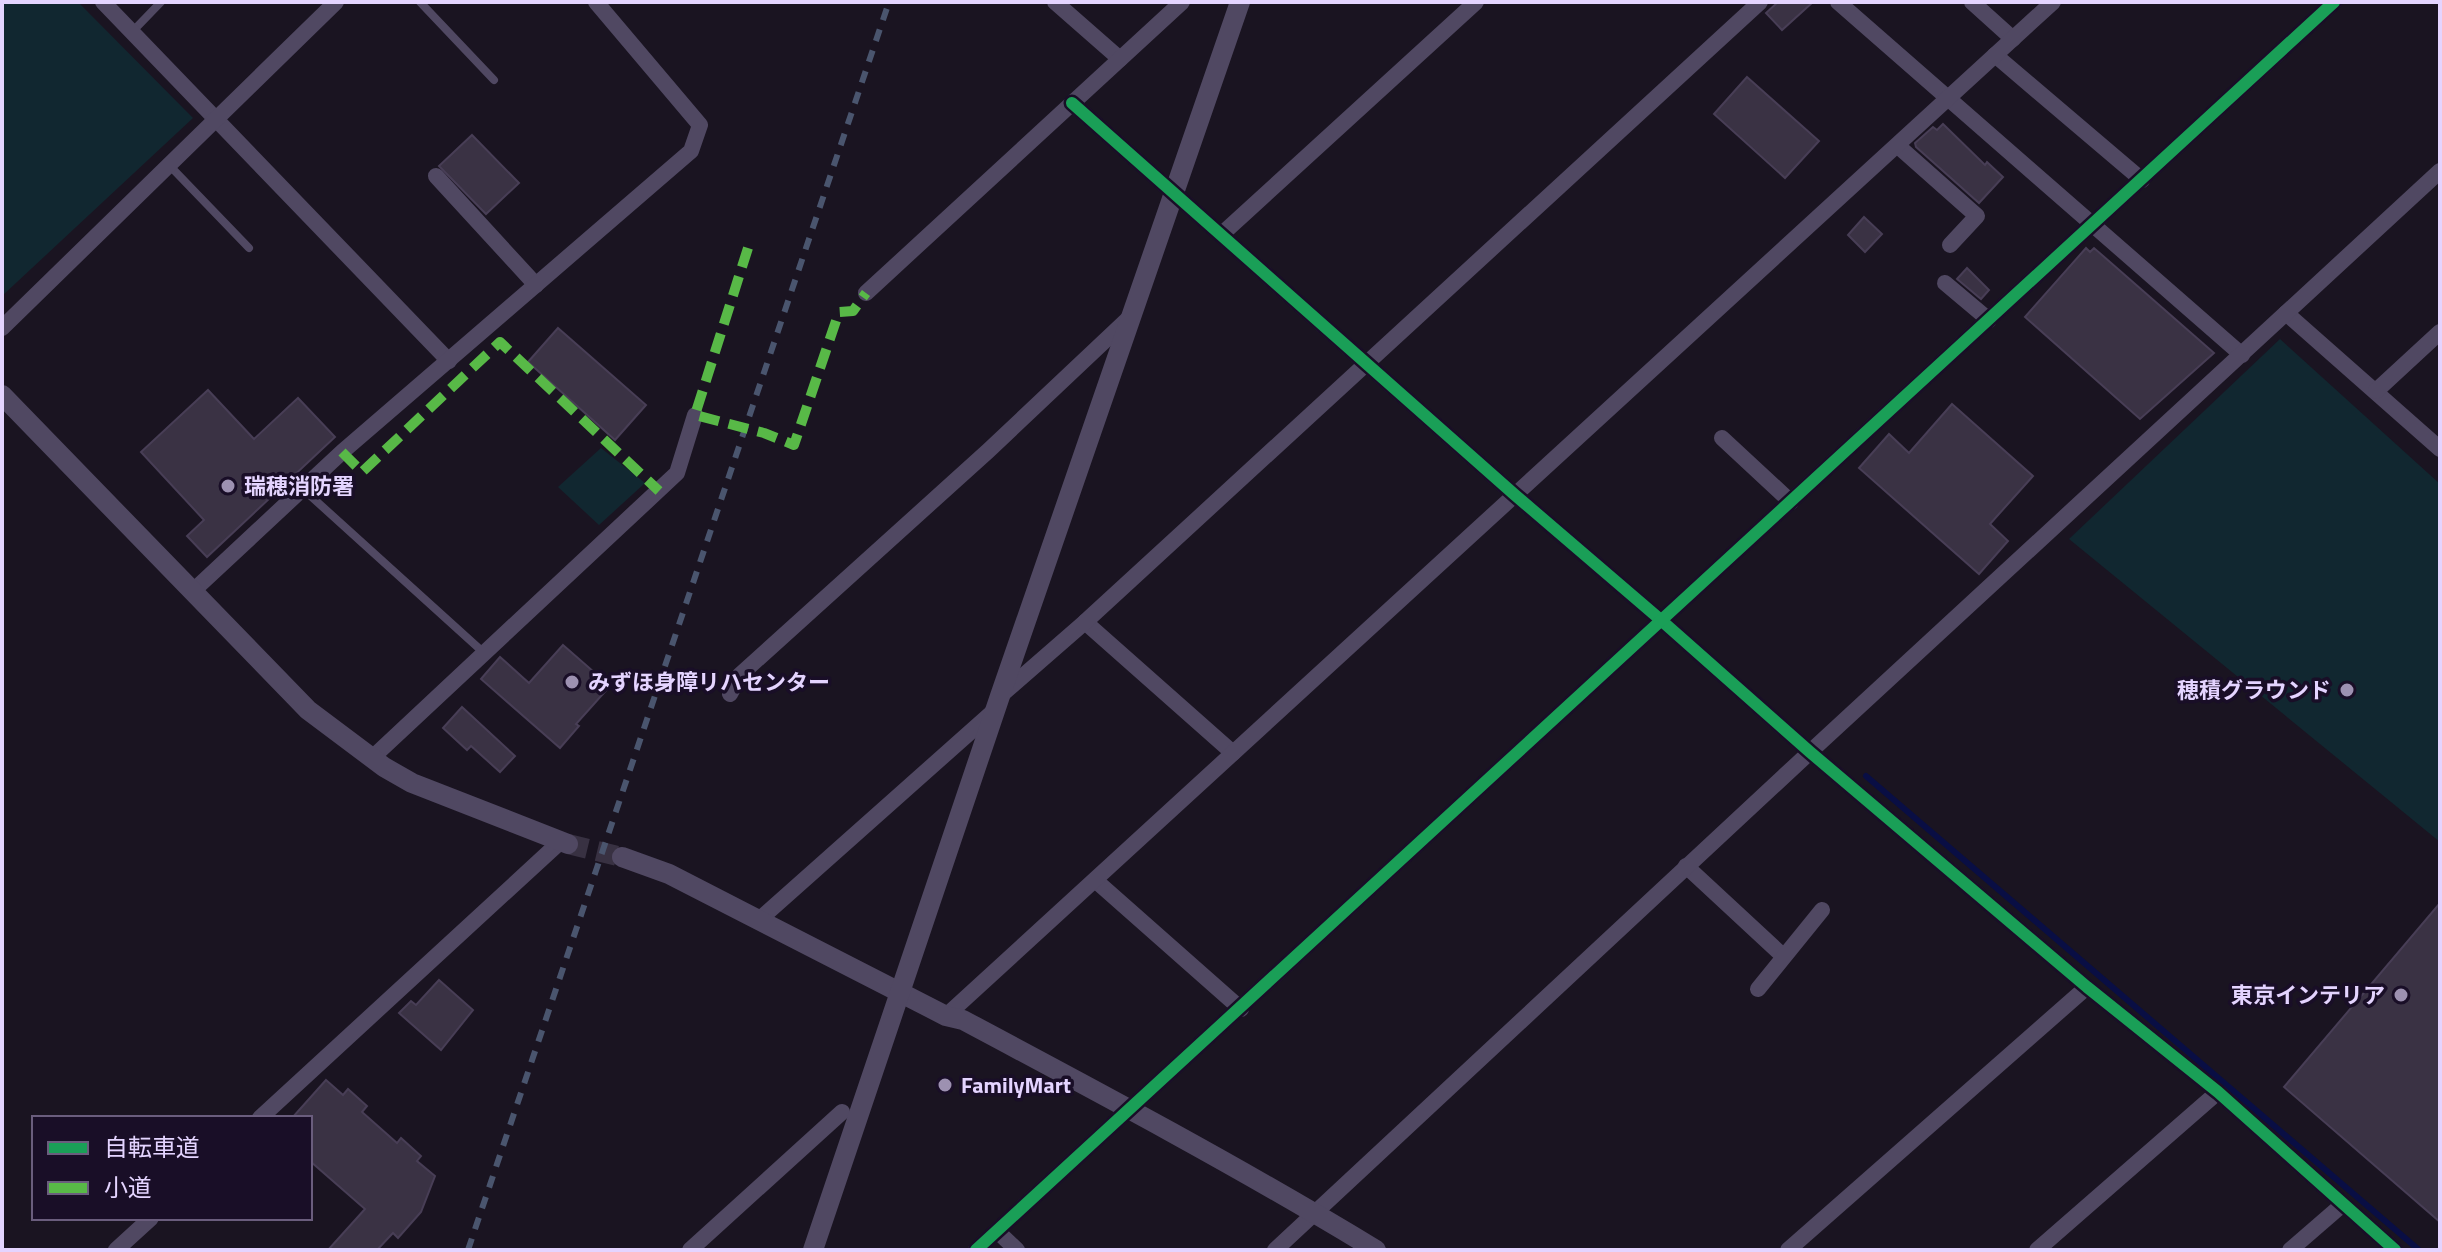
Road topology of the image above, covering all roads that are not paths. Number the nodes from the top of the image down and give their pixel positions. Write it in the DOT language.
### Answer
graph roads {
  1 [pos="103,2"];
  2 [pos="161,2"];
  3 [pos="420,2"];
  4 [pos="596,2"];
  5 [pos="1055,2"];
  6 [pos="1182,2"];
  7 [pos="1240,2"];
  8 [pos="1476,2"];
  9 [pos="1760,2"];
  10 [pos="1838,2"];
  11 [pos="1972,2"];
  12 [pos="2053,2"];
  13 [pos="2334,2"];
  14 [pos="332,3"];
  15 [pos="132,32"];
  16 [pos="2013,39"];
  17 [pos="1995,55"];
  18 [pos="1120,59"];
  19 [pos="494,80"];
  20 [pos="1949,98"];
  21 [pos="1072,103"];
  22 [pos="217,119"];
  23 [pos="1898,146"];
  24 [pos="169,165"];
  25 [pos="2440,171"];
  26 [pos="436,176"];
  27 [pos="2142,180"];
  28 [pos="1173,192"];
  29 [pos="2092,226"];
  30 [pos="1222,234"];
  31 [pos="1950,245"];
  32 [pos="249,248"];
  33 [pos="1945,283"];
  34 [pos="536,285"];
  35 [pos="866,293"];
  36 [pos="2286,313"];
  37 [pos="1130,317"];
  38 [pos="1989,320"];
  39 [pos="2,328"];
  40 [pos="2440,332"];
  41 [pos="2242,355"];
  42 [pos="449,361"];
  43 [pos="1367,365"];
  44 [pos="2376,391"];
  45 [pos="2,395"];
  46 [pos="695,415"];
  47 [pos="1722,438"];
  48 [pos="2437,441"];
  49 [pos="304,490"];
  50 [pos="1515,495"];
  51 [pos="1791,502"];
  52 [pos="193,591"];
  53 [pos="1662,621"];
  54 [pos="1085,622"];
  55 [pos="483,652"];
  56 [pos="730,694"];
  57 [pos="999,701"];
  58 [pos="1810,752"];
  59 [pos="1233,753"];
  60 [pos="372,758"];
  61 [pos="564,843"];
  62 [pos="622,857"];
  63 [pos="1686,866"];
  64 [pos="1095,880"];
  65 [pos="1822,910"];
  66 [pos="760,919"];
  67 [pos="1783,956"];
  68 [pos="2087,987"];
  69 [pos="1758,989"];
  70 [pos="901,992"];
  71 [pos="1241,1009"];
  72 [pos="946,1016"];
  73 [pos="2218,1092"];
  74 [pos="1131,1110"];
  75 [pos="842,1112"];
  76 [pos="262,1116"];
  77 [pos="2342,1205"];
  78 [pos="1316,1214"];
  79 [pos="149,1220"];
  80 [pos="997,1231"];
  81 [pos="116,1250"];
  82 [pos="690,1250"];
  83 [pos="813,1250"];
  84 [pos="976,1250"];
  85 [pos="1017,1250"];
  86 [pos="1275,1250"];
  87 [pos="1376,1250"];
  88 [pos="1788,1250"];
  89 [pos="2037,1250"];
  90 [pos="2290,1250"];
  91 [pos="2395,1250"];
  1 -- 15 [label="street"];
  2 -- 15 [label="lane"];
  3 -- 19 [label="lane"];
  4 -- 34 [label="street"];
  5 -- 18 [label="street"];
  6 -- 18 [label="street"];
  7 -- 28 [label="street"];
  8 -- 30 [label="street"];
  9 -- 43 [label="street"];
  10 -- 20 [label="street"];
  11 -- 16 [label="street"];
  12 -- 16 [label="street"];
  13 -- 27 [label="street"];
  14 -- 22 [label="street"];
  15 -- 22 [label="street"];
  16 -- 17 [label="street"];
  17 -- 20 [label="street"];
  17 -- 27 [label="street"];
  18 -- 21 [label="street"];
  20 -- 23 [label="street"];
  20 -- 29 [label="street"];
  21 -- 28 [label="street"];
  21 -- 35 [label="street"];
  22 -- 24 [label="street"];
  22 -- 42 [label="street"];
  23 -- 31 [label="street"];
  23 -- 50 [label="street"];
  24 -- 32 [label="lane"];
  24 -- 39 [label="street"];
  25 -- 36 [label="street"];
  26 -- 34 [label="street"];
  27 -- 29 [label="street"];
  28 -- 30 [label="street"];
  28 -- 37 [label="street"];
  29 -- 38 [label="street"];
  29 -- 41 [label="street"];
  30 -- 43 [label="street"];
  33 -- 38 [label="street"];
  34 -- 42 [label="street"];
  36 -- 41 [label="street"];
  36 -- 44 [label="street"];
  37 -- 56 [label="street"];
  37 -- 57 [label="street"];
  38 -- 51 [label="street"];
  40 -- 44 [label="street"];
  41 -- 58 [label="street"];
  42 -- 49 [label="street"];
  43 -- 50 [label="street"];
  43 -- 54 [label="street"];
  44 -- 48 [label="street"];
  45 -- 52 [label="street"];
  46 -- 55 [label="street"];
  47 -- 51 [label="street"];
  49 -- 52 [label="street"];
  49 -- 55 [label="lane"];
  50 -- 53 [label="street"];
  50 -- 59 [label="street"];
  51 -- 53 [label="street"];
  52 -- 60 [label="street"];
  53 -- 58 [label="street"];
  53 -- 71 [label="street"];
  54 -- 57 [label="street"];
  54 -- 59 [label="street"];
  55 -- 60 [label="street"];
  57 -- 66 [label="street"];
  57 -- 70 [label="street"];
  58 -- 63 [label="street"];
  58 -- 68 [label="street"];
  59 -- 64 [label="street"];
  60 -- 61 [label="street"];
  61 -- 76 [label="street"];
  62 -- 66 [label="street"];
  63 -- 67 [label="street"];
  63 -- 78 [label="street"];
  64 -- 71 [label="street"];
  64 -- 72 [label="street"];
  65 -- 67 [label="street"];
  66 -- 70 [label="street"];
  67 -- 69 [label="street"];
  68 -- 73 [label="street"];
  68 -- 88 [label="street"];
  70 -- 72 [label="street"];
  70 -- 83 [label="street"];
  71 -- 74 [label="street"];
  72 -- 74 [label="street"];
  73 -- 77 [label="street"];
  73 -- 89 [label="street"];
  74 -- 78 [label="street"];
  74 -- 80 [label="street"];
  75 -- 82 [label="street"];
  77 -- 90 [label="street"];
  77 -- 91 [label="street"];
  78 -- 86 [label="street"];
  78 -- 87 [label="street"];
  79 -- 81 [label="street"];
  80 -- 84 [label="street"];
  80 -- 85 [label="street"];
}
